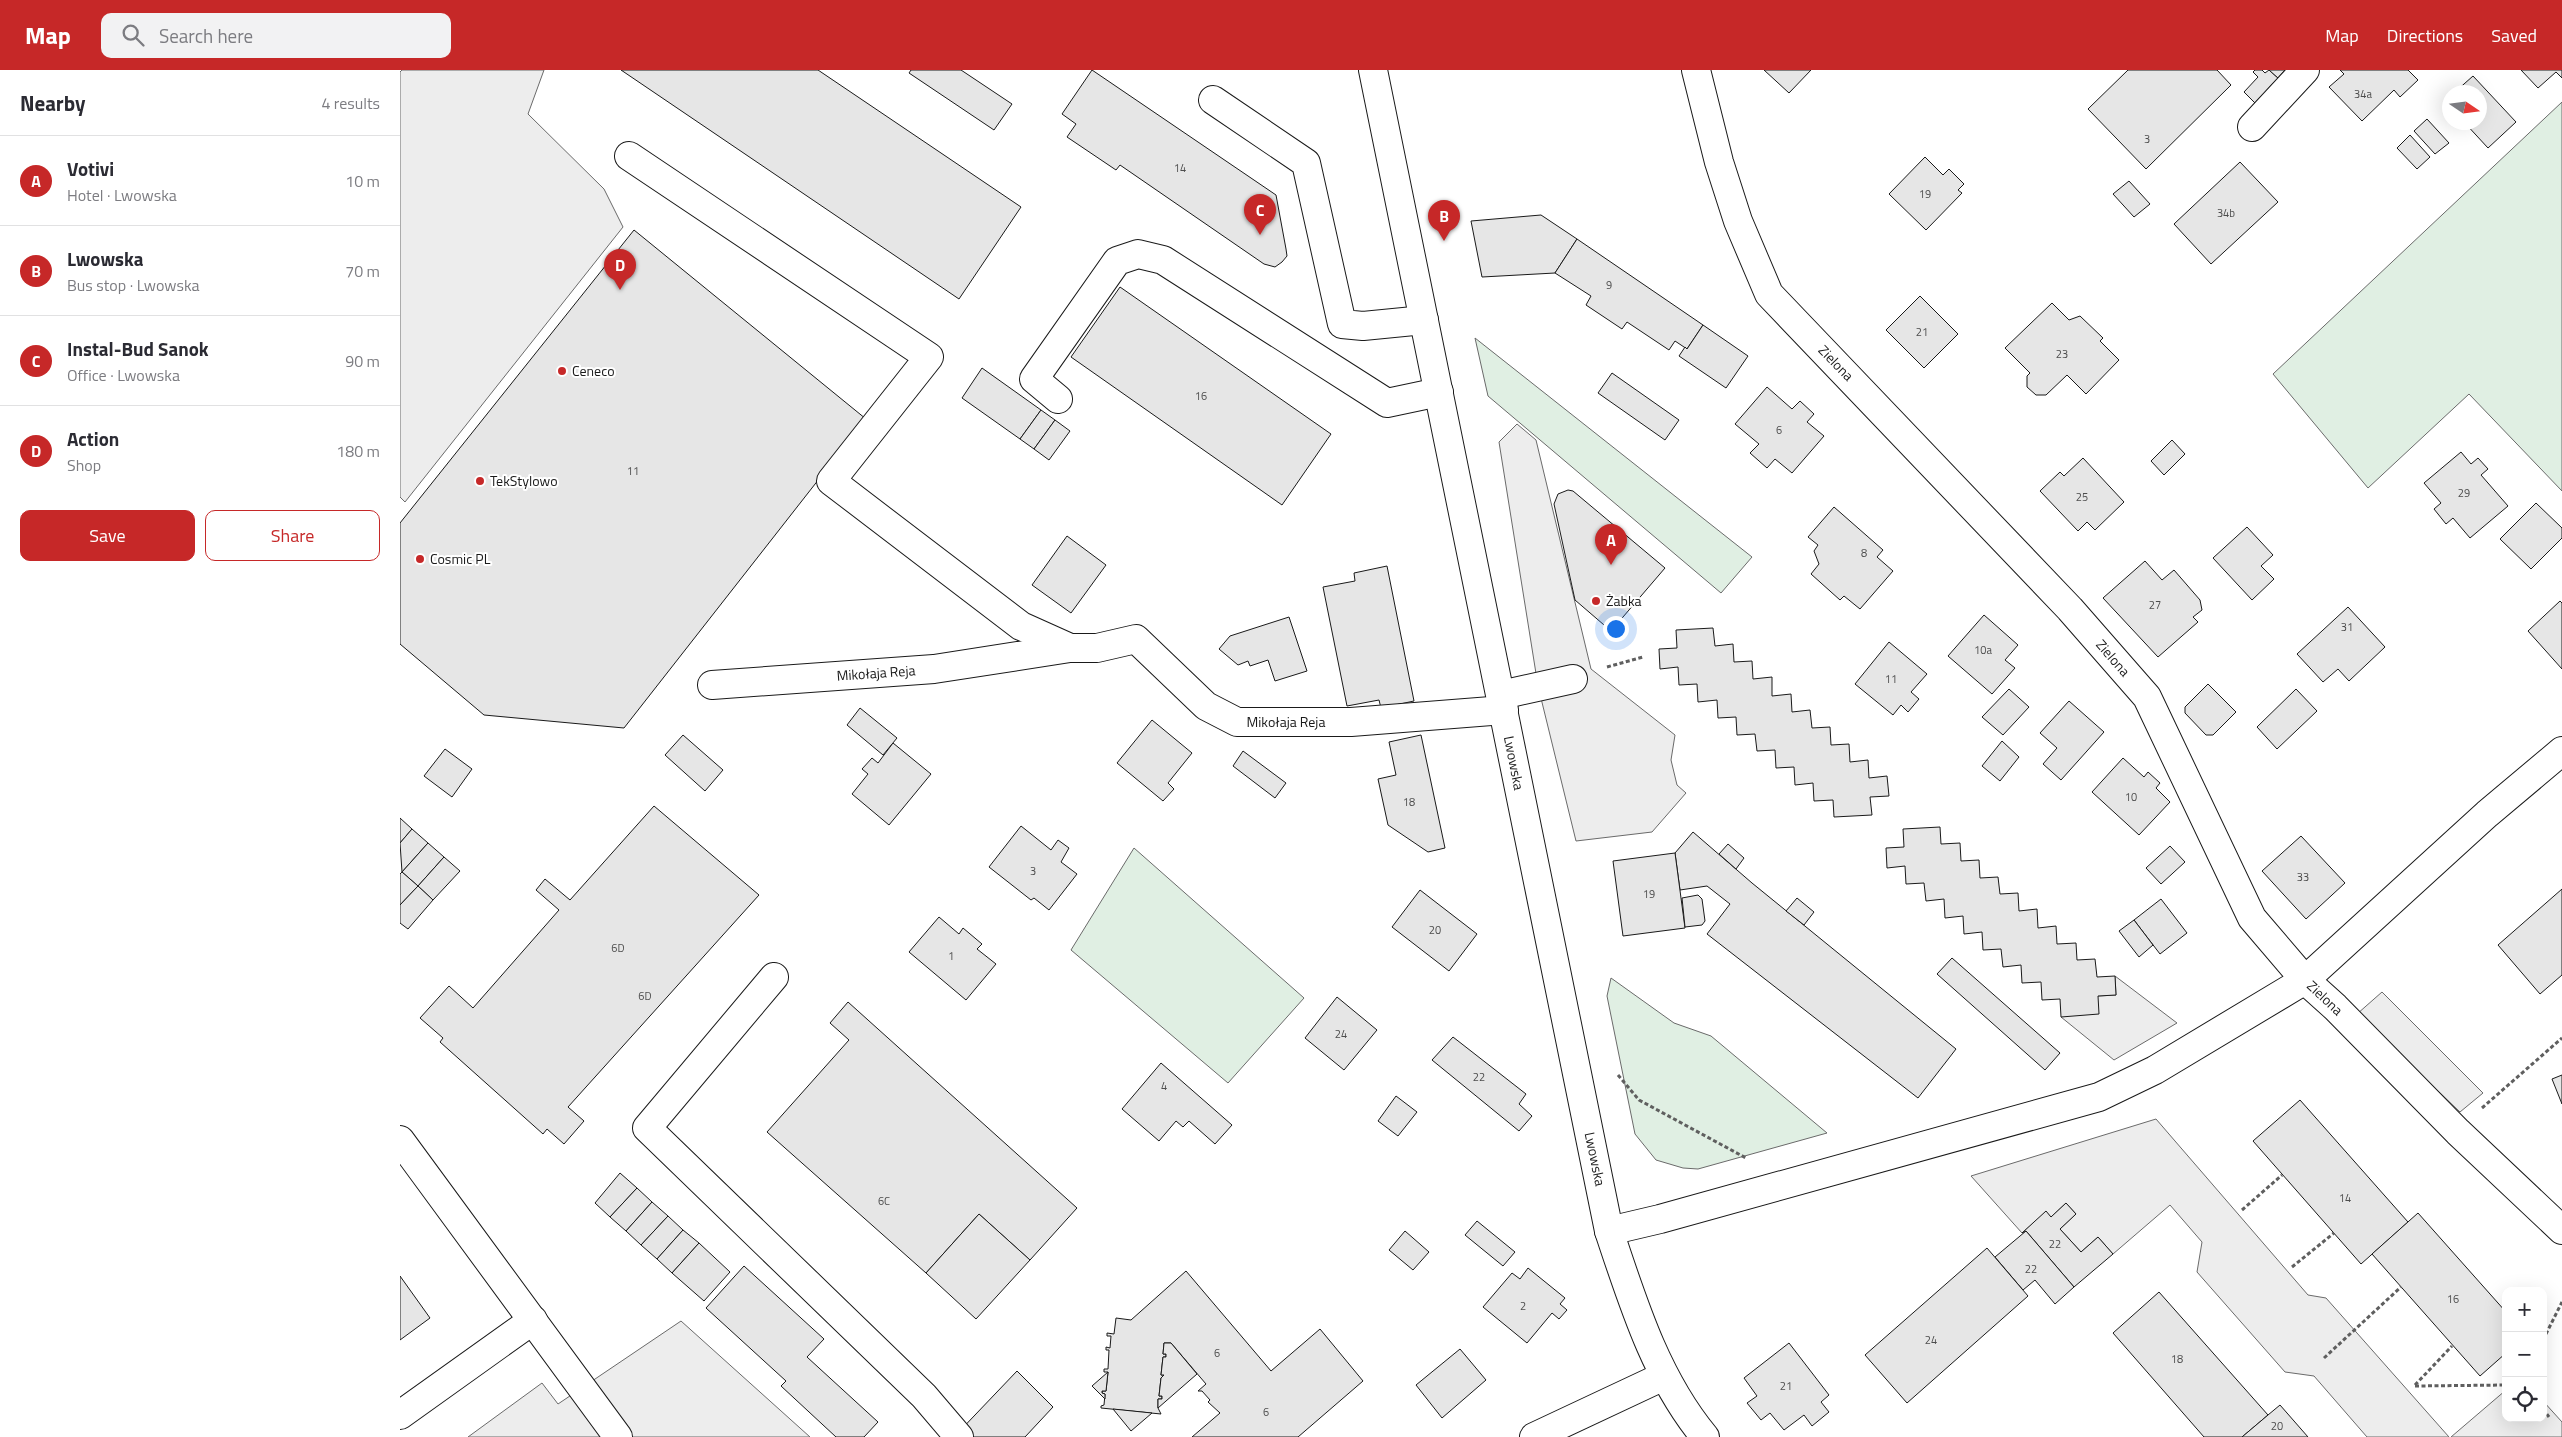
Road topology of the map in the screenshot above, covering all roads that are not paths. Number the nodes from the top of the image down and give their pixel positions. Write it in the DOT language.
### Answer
graph roads {
  1 [pos="1374,70"];
  2 [pos="1696,70"];
  3 [pos="2305,70"];
  4 [pos="1214,100"];
  5 [pos="2252,126"];
  6 [pos="629,156"];
  7 [pos="1424,320"];
  8 [pos="1439,392"];
  9 [pos="1058,399"];
  10 [pos="1070,648"];
  11 [pos="1573,679"];
  12 [pos="712,685"];
  13 [pos="1502,702"];
  14 [pos="2562,751"];
  15 [pos="774,977"];
  16 [pos="2305,980"];
  17 [pos="400,1140"];
  18 [pos="2562,1230"];
  19 [pos="1609,1231"];
  20 [pos="533,1320"];
  21 [pos="1664,1376"];
  22 [pos="400,1415"];
  23 [pos="618,1437"];
  24 [pos="959,1437"];
  25 [pos="1534,1437"];
  26 [pos="1705,1437"];
  1 -- 7 [label="street, Lwowska"];
  2 -- 16 [label="street, Zielona"];
  3 -- 5 [label="street"];
  4 -- 7 [label="street"];
  6 -- 10 [label="street, Mikołaja Reja"];
  7 -- 8 [label="street, Lwowska"];
  8 -- 9 [label="street"];
  8 -- 13 [label="street, Lwowska"];
  10 -- 12 [label="street, Mikołaja Reja"];
  10 -- 13 [label="street, Mikołaja Reja"];
  11 -- 13 [label="street"];
  13 -- 19 [label="street, Lwowska"];
  14 -- 16 [label="street"];
  15 -- 24 [label="street"];
  16 -- 18 [label="street, Zielona"];
  16 -- 19 [label="street"];
  17 -- 20 [label="street"];
  19 -- 21 [label="street, Lwowska"];
  20 -- 22 [label="street"];
  20 -- 23 [label="street"];
  21 -- 25 [label="street"];
  21 -- 26 [label="street, Lwowska"];
}
